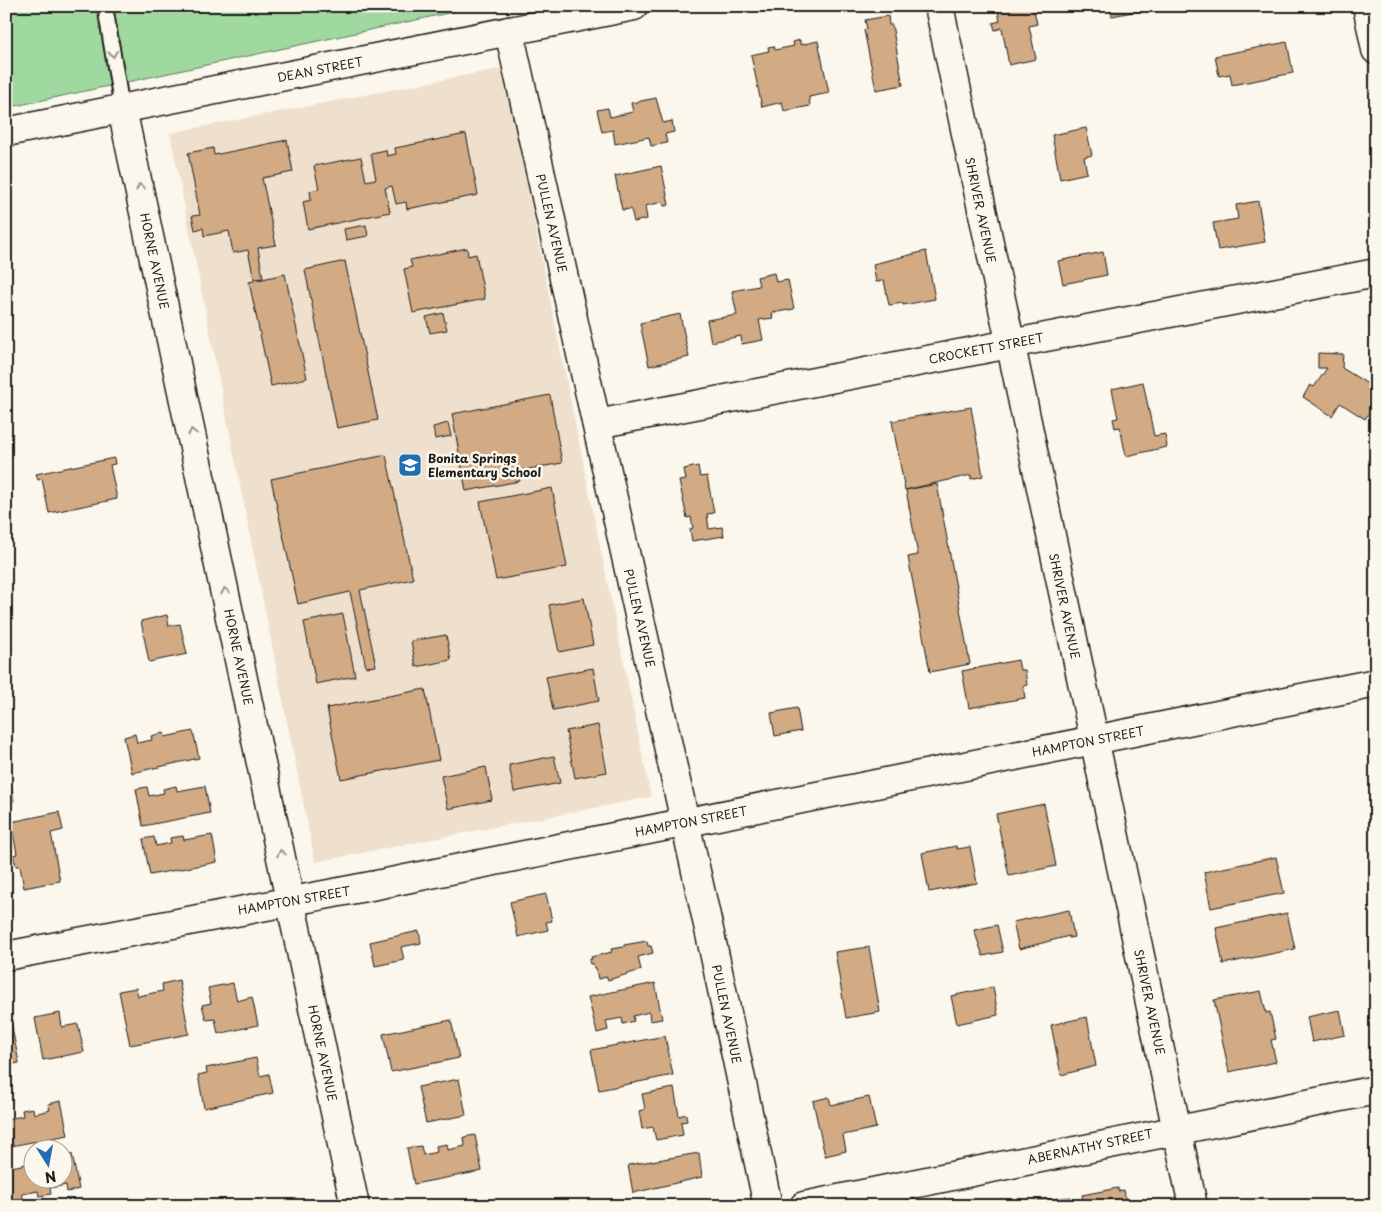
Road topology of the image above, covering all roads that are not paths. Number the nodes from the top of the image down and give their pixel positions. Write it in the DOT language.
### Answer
graph roads {
  1 [pos="105,6"];
  2 [pos="634,6"];
  3 [pos="939,6"];
  4 [pos="1367,6"];
  5 [pos="509,31"];
  6 [pos="1376,50"];
  7 [pos="122,108"];
  8 [pos="6,132"];
  9 [pos="1376,273"];
  10 [pos="1010,343"];
  11 [pos="596,424"];
  12 [pos="1376,683"];
  13 [pos="1094,740"];
  14 [pos="685,822"];
  15 [pos="291,900"];
  16 [pos="6,956"];
  17 [pos="1376,1090"];
  18 [pos="1176,1128"];
  19 [pos="355,1206"];
  20 [pos="768,1206"];
  21 [pos="804,1206"];
  22 [pos="1193,1206"];
  1 -- 7 [label="lane, one-way"];
  2 -- 5 [label="street, DEAN STREET"];
  3 -- 10 [label="street, SHRIVER AVENUE"];
  4 -- 6 [label="street"];
  5 -- 7 [label="street, DEAN STREET"];
  5 -- 11 [label="street, PULLEN AVENUE"];
  7 -- 8 [label="street, DEAN STREET"];
  15 -- 7 [label="street, HORNE AVENUE, one-way"];
  9 -- 10 [label="street, CROCKETT STREET"];
  10 -- 11 [label="street, CROCKETT STREET"];
  10 -- 13 [label="street, SHRIVER AVENUE"];
  11 -- 14 [label="street, PULLEN AVENUE"];
  12 -- 13 [label="street, HAMPTON STREET"];
  13 -- 14 [label="street, HAMPTON STREET"];
  13 -- 18 [label="street, SHRIVER AVENUE"];
  14 -- 15 [label="street, HAMPTON STREET"];
  14 -- 20 [label="street, PULLEN AVENUE"];
  15 -- 16 [label="street, HAMPTON STREET"];
  15 -- 19 [label="street, HORNE AVENUE"];
  17 -- 18 [label="street, ABERNATHY STREET"];
  18 -- 21 [label="street, ABERNATHY STREET"];
  18 -- 22 [label="street, SHRIVER AVENUE"];
}
